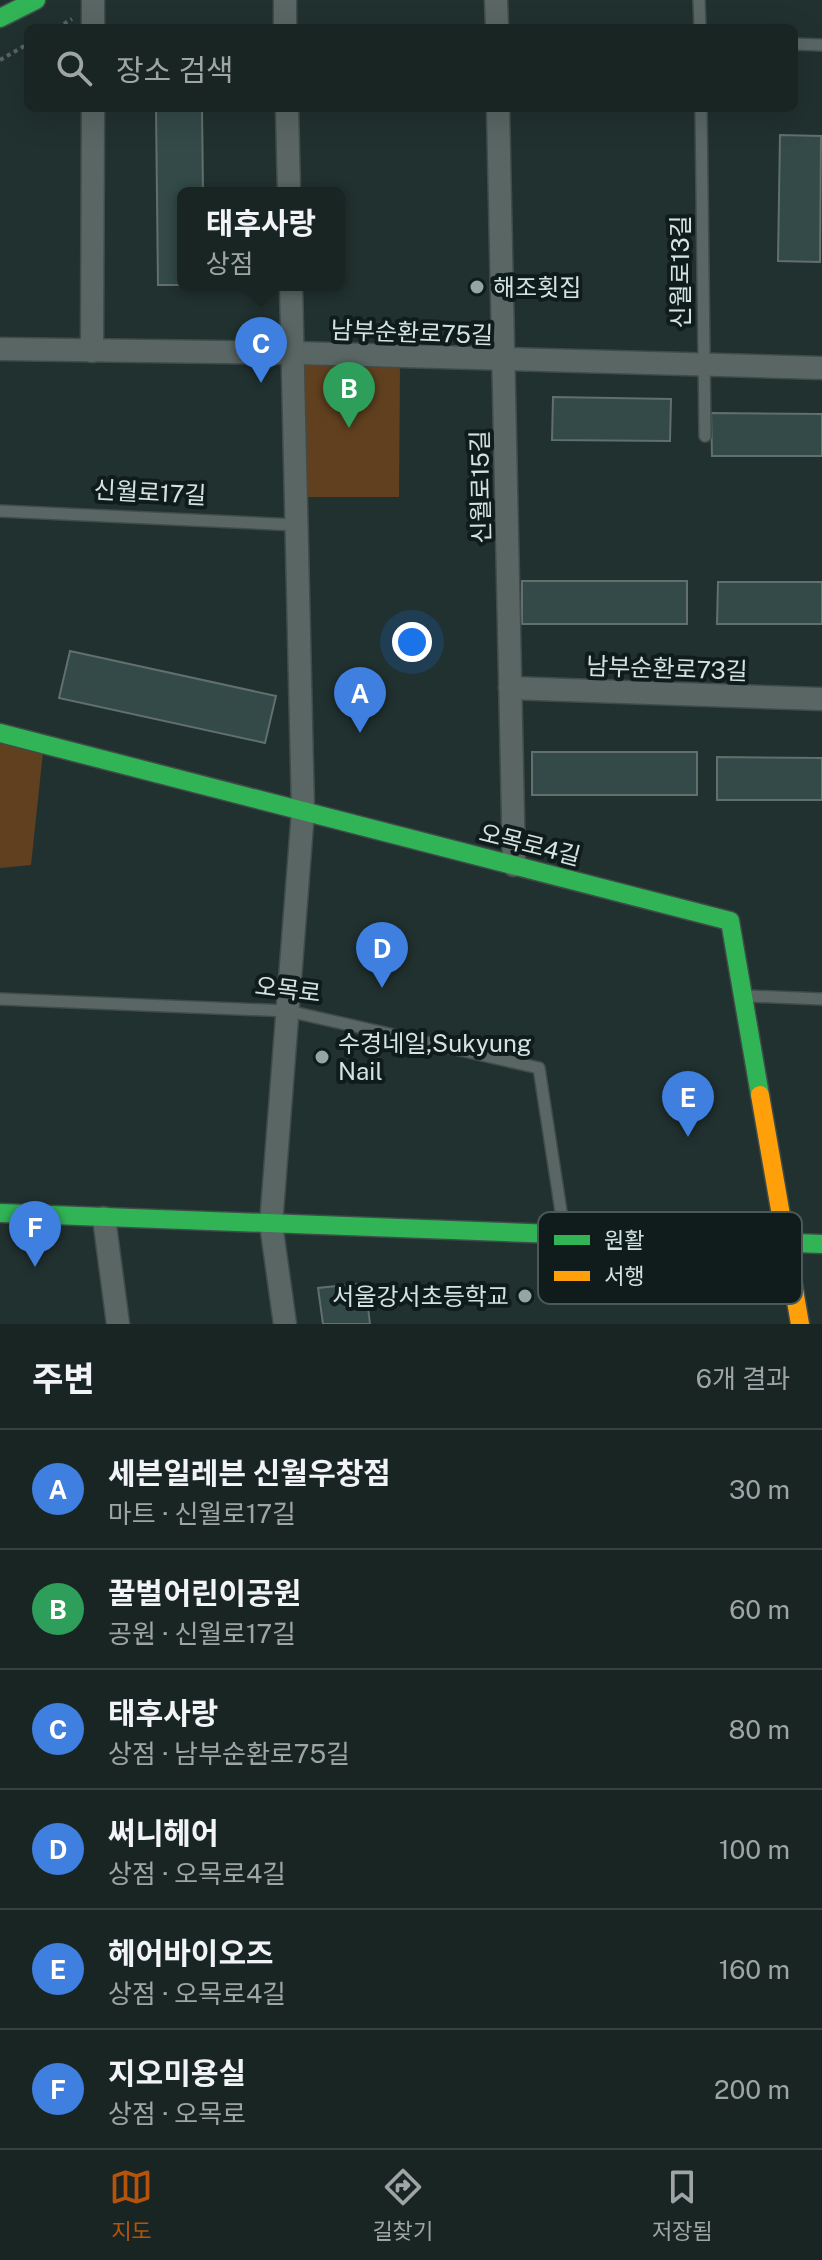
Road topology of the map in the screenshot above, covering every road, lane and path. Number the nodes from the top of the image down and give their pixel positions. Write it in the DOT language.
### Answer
graph roads {
  1 [pos="36,0"];
  2 [pos="93,0"];
  3 [pos="285,0"];
  4 [pos="496,0"];
  5 [pos="699,0"];
  6 [pos="0,18"];
  7 [pos="93,24"];
  8 [pos="285,24"];
  9 [pos="497,24"];
  10 [pos="700,24"];
  11 [pos="798,44"];
  12 [pos="822,45"];
  13 [pos="24,46"];
  14 [pos="0,60"];
  15 [pos="93,112"];
  16 [pos="287,112"];
  17 [pos="498,112"];
  18 [pos="701,112"];
  19 [pos="289,187"];
  20 [pos="291,291"];
  21 [pos="0,349"];
  22 [pos="92,351"];
  23 [pos="293,353"];
  24 [pos="503,361"];
  25 [pos="703,365"];
  26 [pos="822,368"];
  27 [pos="705,436"];
  28 [pos="0,511"];
  29 [pos="297,525"];
  30 [pos="510,688"];
  31 [pos="822,699"];
  32 [pos="0,733"];
  33 [pos="303,811"];
  34 [pos="514,865"];
  35 [pos="743,996"];
  36 [pos="0,999"];
  37 [pos="822,999"];
  38 [pos="288,1011"];
  39 [pos="561,1212"];
  40 [pos="782,1212"];
  41 [pos="0,1213"];
  42 [pos="104,1218"];
  43 [pos="271,1224"];
  44 [pos="538,1234"];
  45 [pos="797,1304"];
  46 [pos="118,1324"];
  47 [pos="285,1324"];
  48 [pos="800,1324"];
  1 -- 6 [label="street"];
  2 -- 7 [label="street"];
  3 -- 8 [label="street"];
  4 -- 9 [label="street"];
  5 -- 10 [label="lane"];
  11 -- 12 [label="lane"];
  13 -- 14 [label="path"];
  15 -- 22 [label="street"];
  16 -- 19 [label="street"];
  17 -- 24 [label="street, 신월로15길"];
  18 -- 25 [label="lane, 신월로13길"];
  20 -- 23 [label="street"];
  21 -- 22 [label="street, 남부순환로75길"];
  22 -- 23 [label="street, 남부순환로75길"];
  23 -- 24 [label="street, 남부순환로75길"];
  23 -- 29 [label="street"];
  24 -- 25 [label="street, 남부순환로75길"];
  24 -- 30 [label="street, 신월로15길"];
  25 -- 26 [label="street, 남부순환로75길"];
  25 -- 27 [label="lane, 신월로13길"];
  28 -- 29 [label="lane, 신월로17길"];
  29 -- 33 [label="street"];
  30 -- 31 [label="street, 남부순환로73길"];
  30 -- 34 [label="street, 신월로15길"];
  32 -- 33 [label="street, 오목로4길"];
  33 -- 34 [label="street, 오목로4길"];
  33 -- 38 [label="street"];
  34 -- 35 [label="street, 오목로4길"];
  35 -- 37 [label="lane"];
  35 -- 40 [label="street, 오목로4길"];
  36 -- 38 [label="lane, 오목로"];
  38 -- 39 [label="lane, 오목로"];
  38 -- 43 [label="street"];
  41 -- 42 [label="street"];
  42 -- 43 [label="street"];
  42 -- 46 [label="street"];
  43 -- 44 [label="street"];
  43 -- 47 [label="street"];
  45 -- 48 [label="street, 오목로4길"];
}
